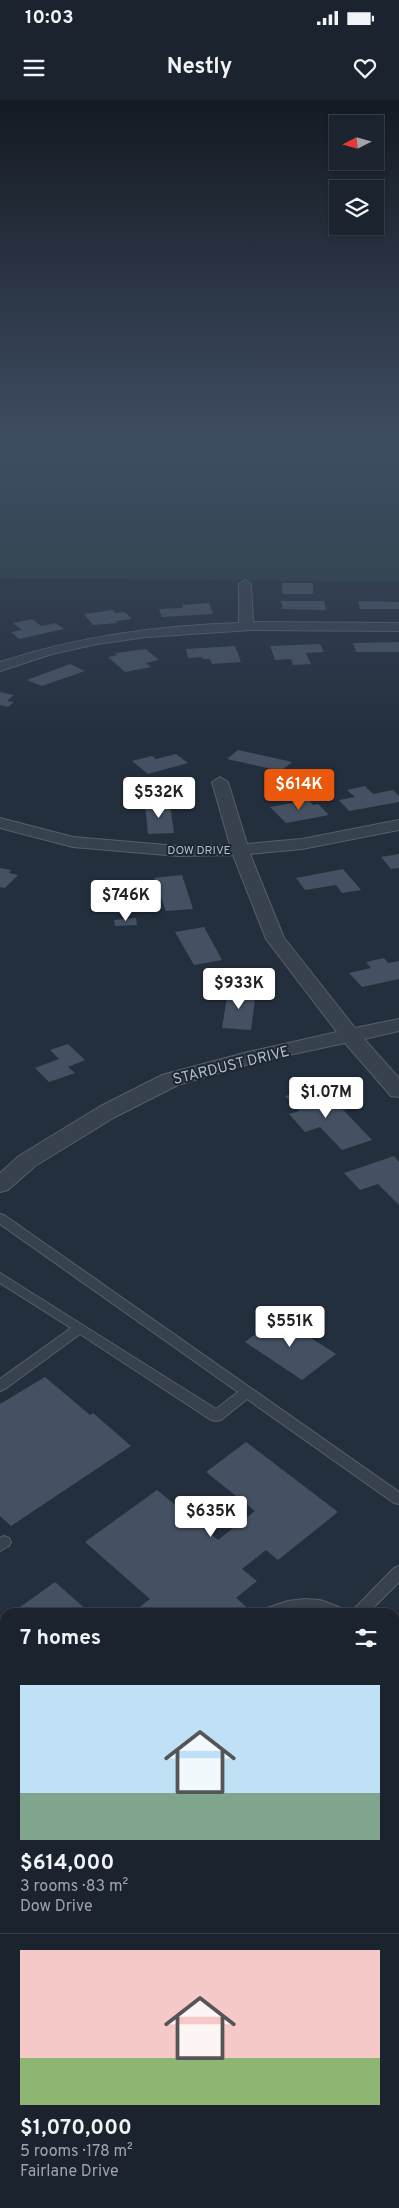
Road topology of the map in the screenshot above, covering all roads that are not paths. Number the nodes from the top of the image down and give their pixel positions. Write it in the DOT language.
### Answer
graph roads {
  1 [pos="245,584"];
  2 [pos="399,627"];
  3 [pos="246,628"];
  4 [pos="0,656"];
  5 [pos="16,661"];
  6 [pos="0,667"];
  7 [pos="220,782"];
  8 [pos="0,823"];
  9 [pos="399,825"];
  10 [pos="240,850"];
  11 [pos="399,1025"];
  12 [pos="351,1037"];
  13 [pos="399,1091"];
  14 [pos="0,1185"];
  15 [pos="0,1218"];
  16 [pos="0,1277"];
  17 [pos="80,1328"];
  18 [pos="0,1386"];
  19 [pos="247,1392"];
  20 [pos="399,1499"];
  21 [pos="399,1572"];
  22 [pos="285,1608"];
  23 [pos="321,1608"];
  24 [pos="364,1608"];
  1 -- 3 [label="street"];
  2 -- 3 [label="street"];
  3 -- 5 [label="street"];
  4 -- 5 [label="street"];
  5 -- 6 [label="street"];
  7 -- 10 [label="street"];
  8 -- 10 [label="street, DOW DRIVE"];
  9 -- 10 [label="street, DOW DRIVE"];
  10 -- 12 [label="street"];
  11 -- 12 [label="street, STARDUST DRIVE"];
  12 -- 13 [label="street"];
  12 -- 14 [label="street, STARDUST DRIVE"];
  15 -- 19 [label="lane"];
  16 -- 17 [label="lane"];
  17 -- 18 [label="lane"];
  17 -- 19 [label="lane"];
  19 -- 20 [label="lane"];
  21 -- 24 [label="lane"];
  22 -- 23 [label="lane"];
}
